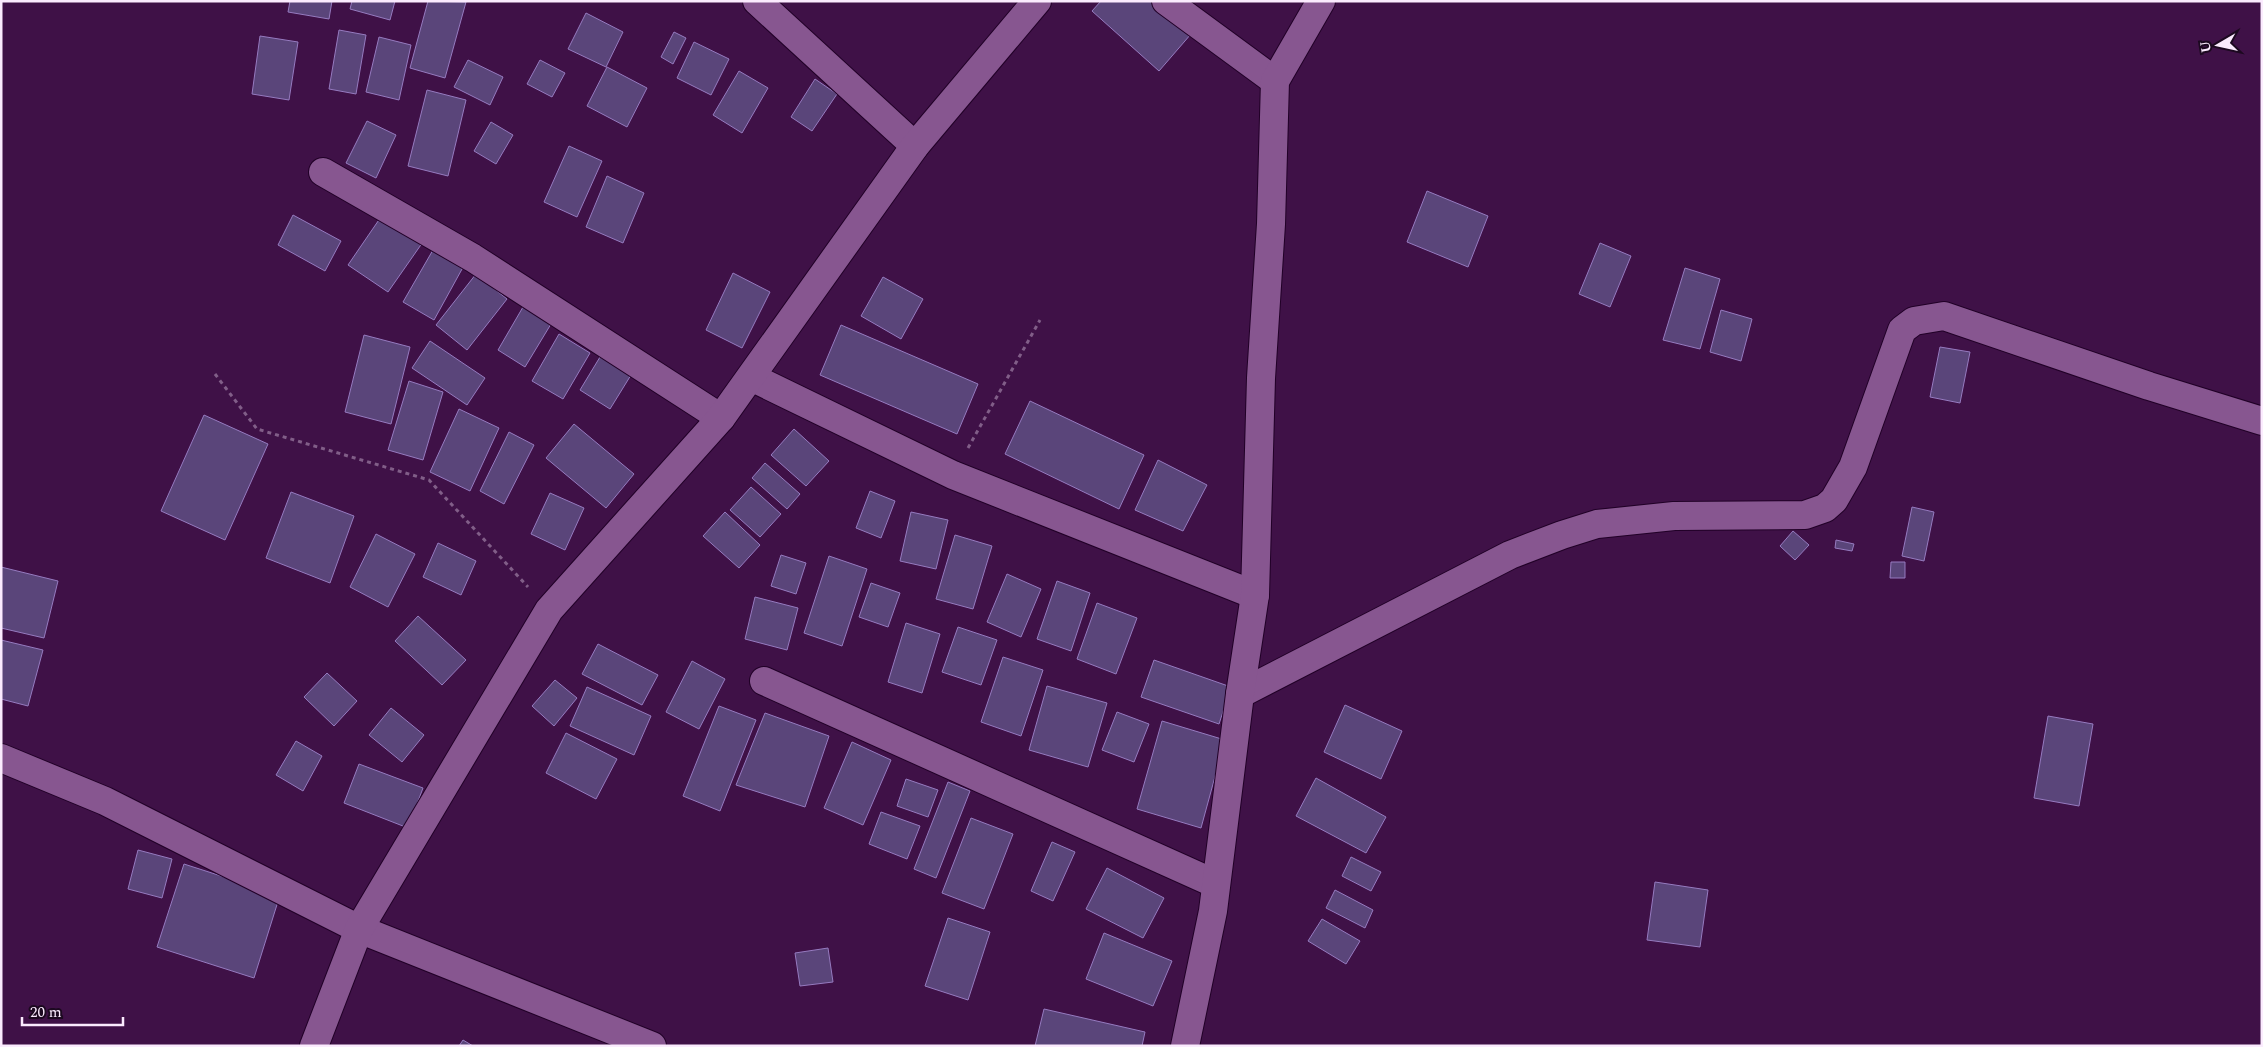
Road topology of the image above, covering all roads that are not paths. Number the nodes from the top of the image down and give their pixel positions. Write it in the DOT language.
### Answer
graph roads {
  1 [pos="757,1"];
  2 [pos="1037,1"];
  3 [pos="1166,1"];
  4 [pos="1321,1"];
  5 [pos="1276,81"];
  6 [pos="915,146"];
  7 [pos="323,172"];
  8 [pos="752,377"];
  9 [pos="722,418"];
  10 [pos="2262,421"];
  11 [pos="1255,595"];
  12 [pos="764,681"];
  13 [pos="1240,694"];
  14 [pos="1,758"];
  15 [pos="1216,884"];
  16 [pos="359,930"];
  17 [pos="314,1046"];
  18 [pos="652,1046"];
  19 [pos="1185,1046"];
  1 -- 6 [label="street"];
  2 -- 6 [label="street"];
  3 -- 5 [label="street"];
  4 -- 5 [label="street"];
  5 -- 11 [label="street"];
  6 -- 8 [label="street"];
  7 -- 9 [label="street"];
  8 -- 9 [label="street"];
  8 -- 11 [label="street"];
  9 -- 16 [label="street"];
  10 -- 13 [label="street"];
  11 -- 13 [label="street"];
  12 -- 15 [label="street"];
  13 -- 15 [label="street"];
  14 -- 16 [label="street"];
  15 -- 19 [label="street"];
  16 -- 17 [label="street"];
  16 -- 18 [label="street"];
}
